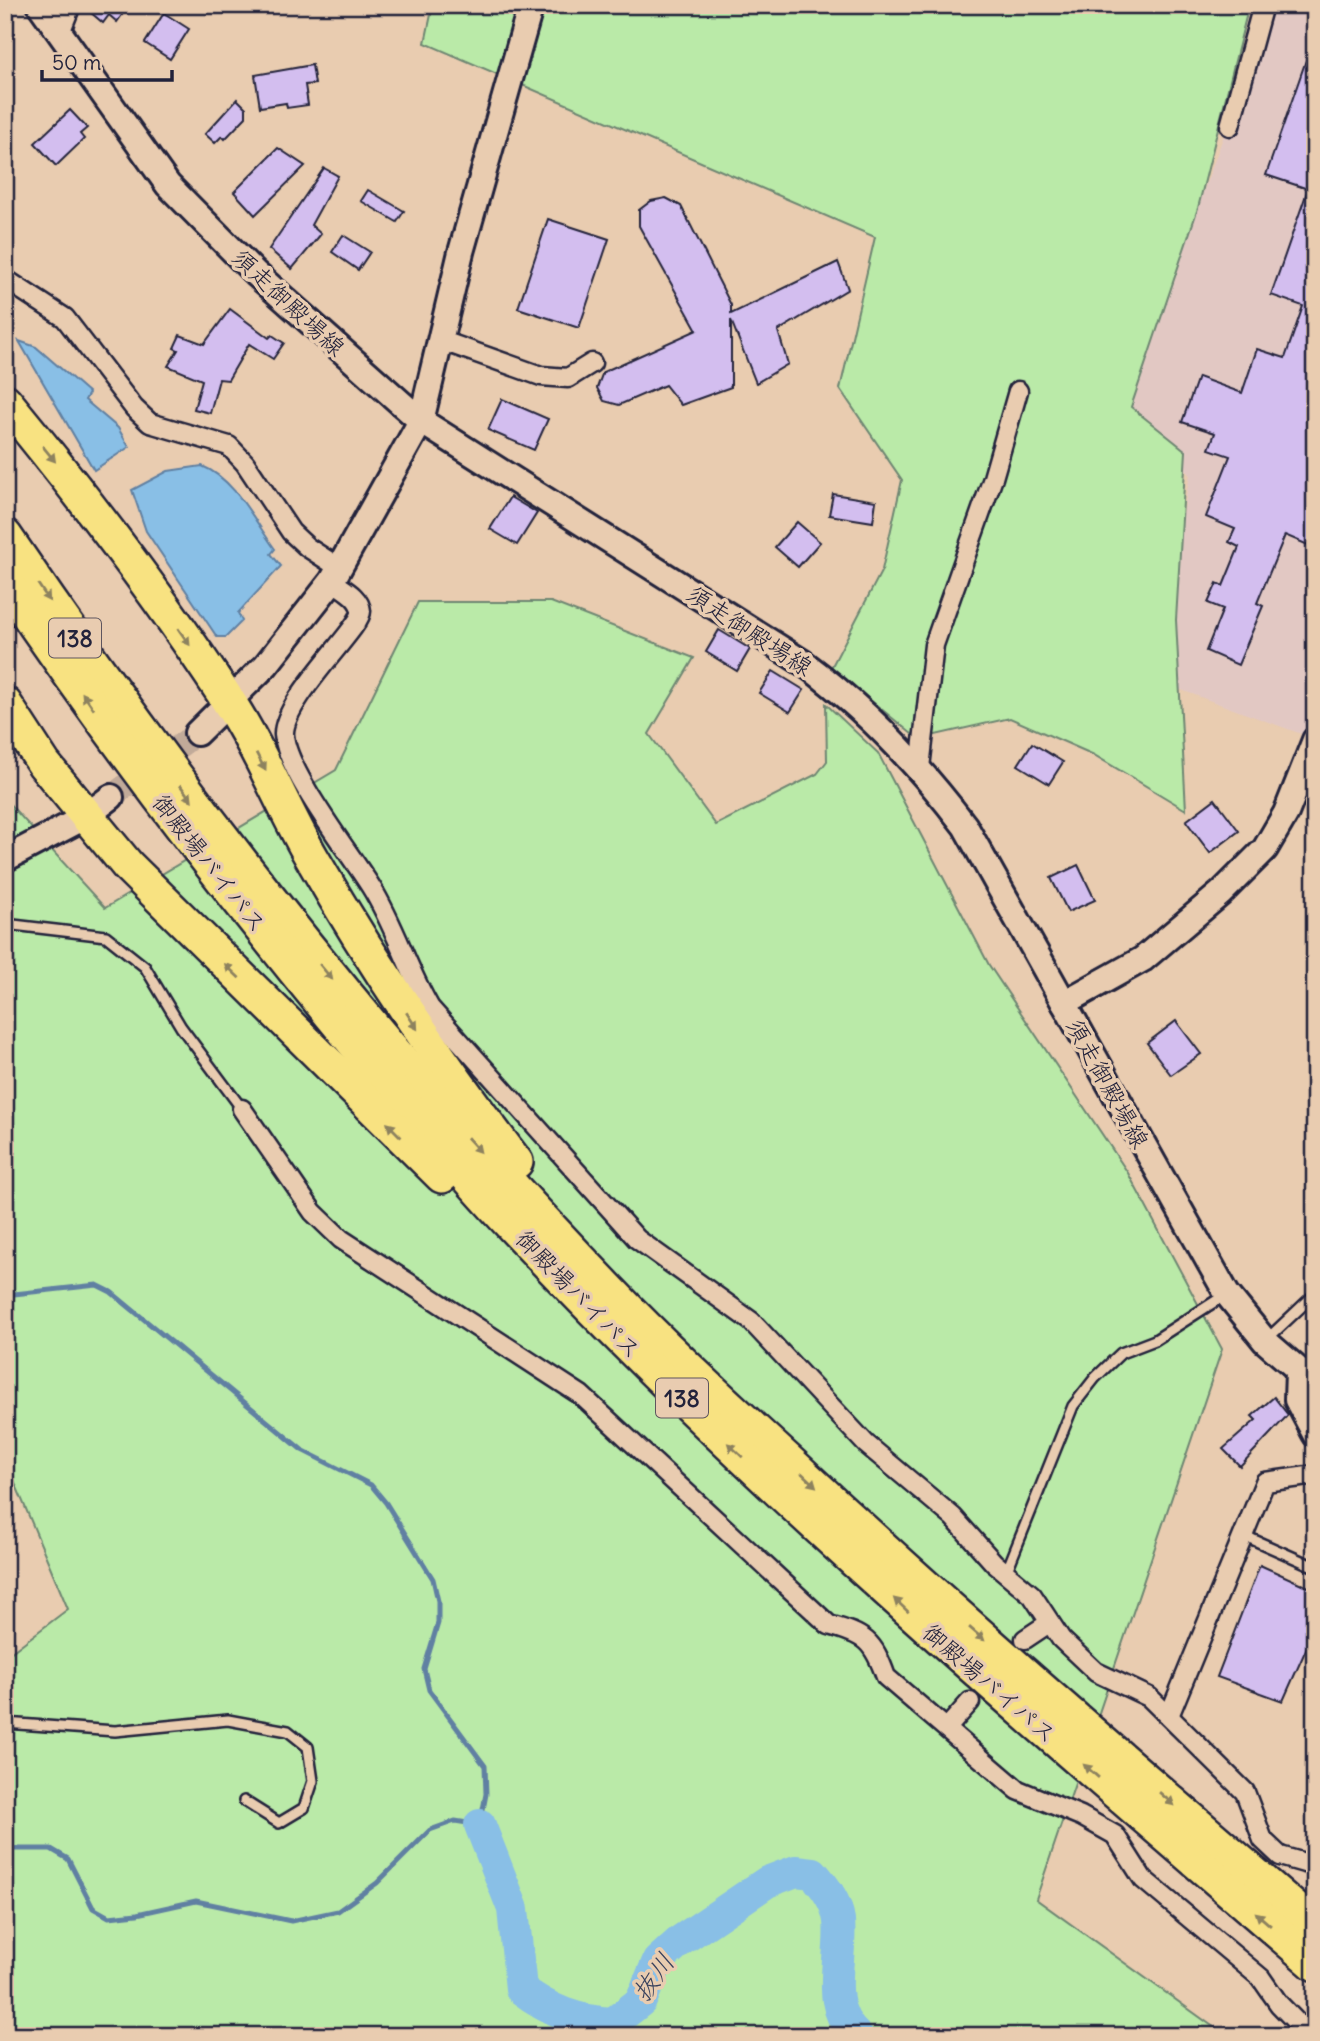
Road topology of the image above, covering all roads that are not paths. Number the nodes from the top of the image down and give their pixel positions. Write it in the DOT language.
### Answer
graph roads {
  1 [pos="40,5"];
  2 [pos="71,5"];
  3 [pos="531,5"];
  4 [pos="1264,5"];
  5 [pos="60,33"];
  6 [pos="1230,126"];
  7 [pos="5,279"];
  8 [pos="440,340"];
  9 [pos="592,363"];
  10 [pos="1018,391"];
  11 [pos="5,401"];
  12 [pos="421,421"];
  13 [pos="5,537"];
  14 [pos="337,575"];
  15 [pos="5,581"];
  16 [pos="229,701"];
  17 [pos="5,704"];
  18 [pos="197,733"];
  19 [pos="1315,740"];
  20 [pos="137,747"];
  21 [pos="920,768"];
  22 [pos="98,807"];
  23 [pos="5,859"];
  24 [pos="5,924"];
  25 [pos="1064,1003"];
  26 [pos="242,1109"];
  27 [pos="1227,1294"];
  28 [pos="1315,1294"];
  29 [pos="1265,1341"];
  30 [pos="660,1377"];
  31 [pos="1306,1378"];
  32 [pos="723,1401"];
  33 [pos="1315,1434"];
  34 [pos="1315,1475"];
  35 [pos="1245,1535"];
  36 [pos="1315,1567"];
  37 [pos="1006,1573"];
  38 [pos="1049,1623"];
  39 [pos="1025,1639"];
  40 [pos="970,1702"];
  41 [pos="1169,1716"];
  42 [pos="5,1723"];
  43 [pos="947,1728"];
  44 [pos="244,1801"];
  45 [pos="1315,1866"];
  46 [pos="1315,1926"];
  47 [pos="1315,1964"];
  48 [pos="1310,2036"];
  1 -- 5 [label="main road, 須走御殿場線"];
  2 -- 5 [label="street"];
  3 -- 8 [label="main road"];
  4 -- 6 [label="street"];
  5 -- 12 [label="main road, 須走御殿場線"];
  7 -- 14 [label="street"];
  8 -- 9 [label="street"];
  8 -- 12 [label="main road"];
  10 -- 21 [label="street"];
  11 -- 16 [label="highway, one-way"];
  12 -- 14 [label="main road"];
  12 -- 21 [label="main road, 須走御殿場線"];
  13 -- 20 [label="highway, 138, one-way"];
  14 -- 16 [label="main road"];
  14 -- 37 [label="street"];
  20 -- 15 [label="highway, 138, one-way"];
  16 -- 18 [label="main road"];
  16 -- 32 [label="highway, one-way"];
  17 -- 22 [label="highway"];
  19 -- 25 [label="main road"];
  20 -- 30 [label="highway, 御殿場バイパス / 138"];
  20 -- 32 [label="highway, 御殿場バイパス / 138, one-way"];
  21 -- 25 [label="main road, 須走御殿場線"];
  22 -- 23 [label="main road"];
  30 -- 22 [label="highway, one-way"];
  24 -- 26 [label="lane"];
  25 -- 27 [label="main road, 須走御殿場線"];
  26 -- 43 [label="street"];
  27 -- 29 [label="main road, 須走御殿場線"];
  27 -- 37 [label="lane"];
  28 -- 29 [label="lane"];
  29 -- 31 [label="main road, 須走御殿場線"];
  47 -- 30 [label="highway, 御殿場バイパス / 138, one-way"];
  31 -- 33 [label="main road"];
  32 -- 46 [label="highway, 御殿場バイパス / 138, one-way"];
  34 -- 35 [label="street"];
  35 -- 36 [label="lane"];
  35 -- 41 [label="street"];
  37 -- 38 [label="street"];
  38 -- 39 [label="street"];
  38 -- 41 [label="street"];
  40 -- 43 [label="street"];
  41 -- 45 [label="street"];
  42 -- 44 [label="lane"];
  43 -- 48 [label="street"];
}
